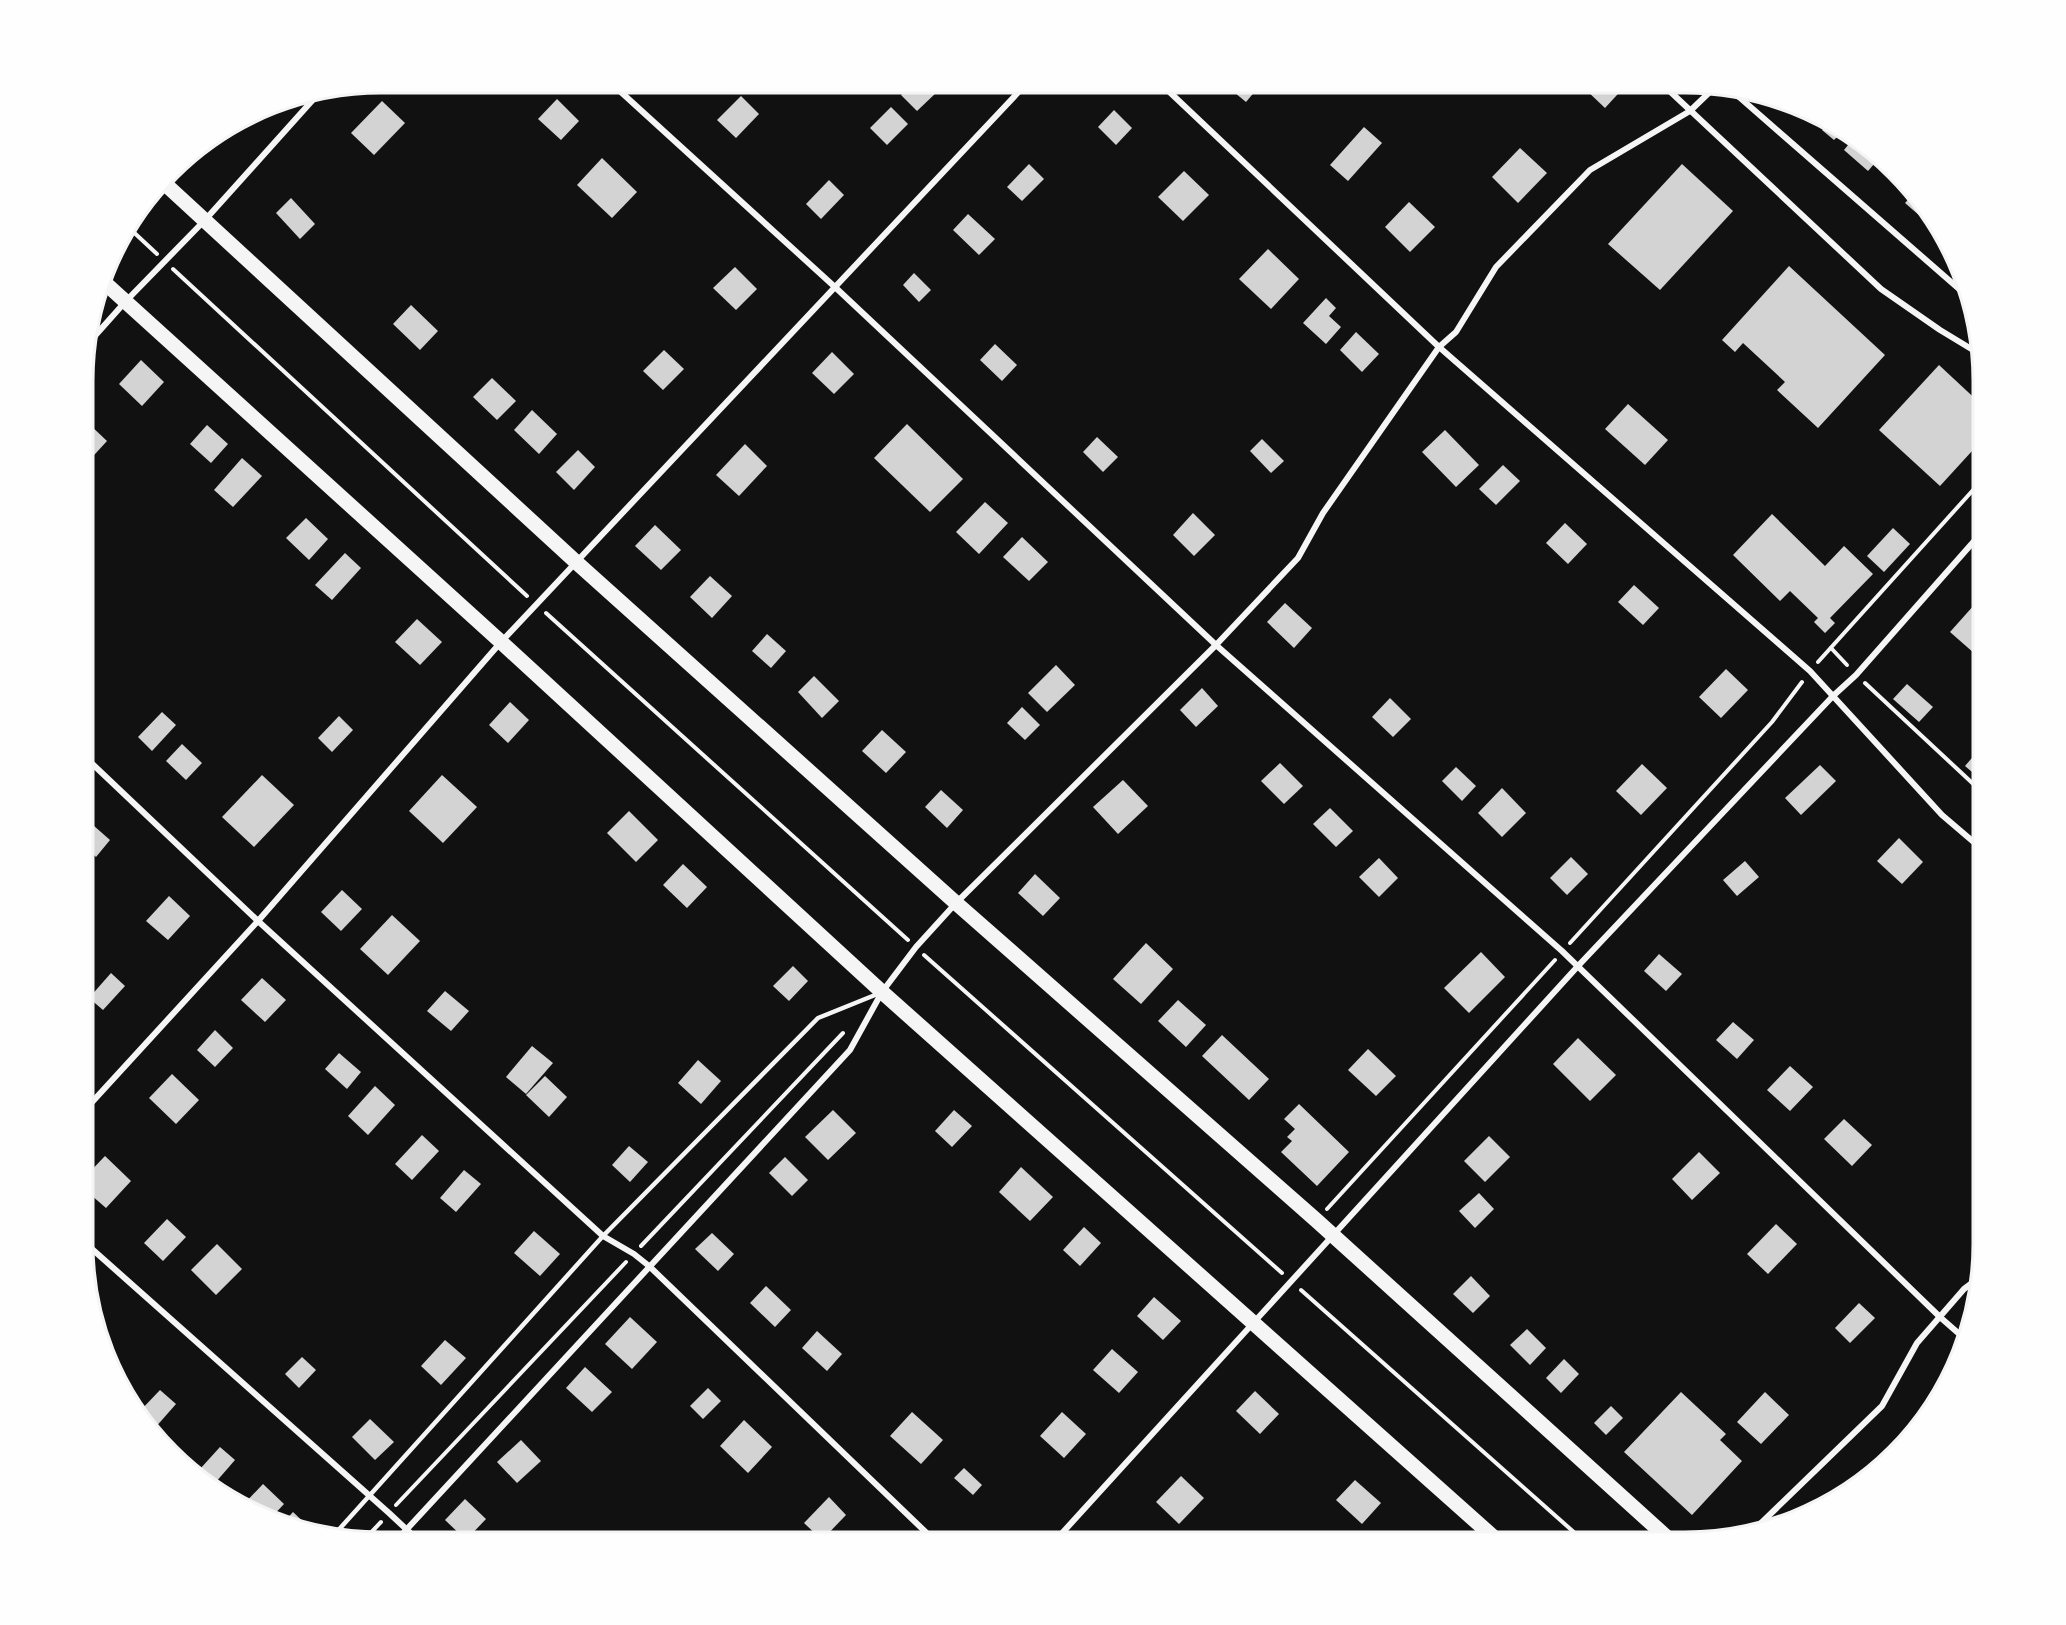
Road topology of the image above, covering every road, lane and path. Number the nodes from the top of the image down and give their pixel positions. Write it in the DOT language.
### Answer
graph roads {
  1 [pos="622,93"];
  2 [pos="1018,93"];
  3 [pos="1171,93"];
  4 [pos="1671,93"];
  5 [pos="1707,94"];
  6 [pos="1742,99"];
  7 [pos="312,102"];
  8 [pos="1690,111"];
  9 [pos="168,187"];
  10 [pos="205,220"];
  11 [pos="135,233"];
  12 [pos="166,262"];
  13 [pos="109,286"];
  14 [pos="836,288"];
  15 [pos="1958,288"];
  16 [pos="126,301"];
  17 [pos="97,333"];
  18 [pos="1439,347"];
  19 [pos="1971,349"];
  20 [pos="1973,490"];
  21 [pos="1973,542"];
  22 [pos="576,562"];
  23 [pos="536,604"];
  24 [pos="501,642"];
  25 [pos="1216,645"];
  26 [pos="1830,648"];
  27 [pos="1810,671"];
  28 [pos="1856,675"];
  29 [pos="1833,696"];
  30 [pos="93,765"];
  31 [pos="1973,784"];
  32 [pos="1973,841"];
  33 [pos="956,903"];
  34 [pos="258,921"];
  35 [pos="916,947"];
  36 [pos="1562,951"];
  37 [pos="1578,966"];
  38 [pos="882,992"];
  39 [pos="850,1025"];
  40 [pos="93,1102"];
  41 [pos="1316,1220"];
  42 [pos="1332,1235"];
  43 [pos="603,1236"];
  44 [pos="93,1250"];
  45 [pos="634,1254"];
  46 [pos="649,1266"];
  47 [pos="1290,1281"];
  48 [pos="1971,1284"];
  49 [pos="1941,1318"];
  50 [pos="1254,1324"];
  51 [pos="1959,1334"];
  52 [pos="370,1496"];
  53 [pos="389,1513"];
  54 [pos="1763,1521"];
  55 [pos="339,1529"];
  56 [pos="407,1529"];
  57 [pos="372,1532"];
  58 [pos="404,1532"];
  59 [pos="410,1532"];
  60 [pos="926,1532"];
  61 [pos="1063,1532"];
  62 [pos="1488,1532"];
  63 [pos="1574,1532"];
  64 [pos="1661,1532"];
  1 -- 14 [label="street"];
  2 -- 14 [label="street"];
  3 -- 18 [label="street"];
  4 -- 8 [label="street"];
  5 -- 8 [label="street"];
  6 -- 15 [label="street"];
  7 -- 10 [label="street"];
  8 -- 18 [label="street"];
  8 -- 19 [label="street"];
  9 -- 10 [label="main road"];
  10 -- 12 [label="street"];
  10 -- 22 [label="main road"];
  11 -- 12 [label="path"];
  12 -- 16 [label="street"];
  12 -- 23 [label="path"];
  13 -- 16 [label="main road"];
  14 -- 22 [label="street"];
  14 -- 25 [label="street"];
  16 -- 17 [label="street"];
  16 -- 24 [label="main road"];
  18 -- 25 [label="street"];
  18 -- 27 [label="street"];
  20 -- 26 [label="path"];
  21 -- 28 [label="street"];
  22 -- 23 [label="street"];
  22 -- 33 [label="main road"];
  23 -- 24 [label="street"];
  23 -- 35 [label="path"];
  24 -- 34 [label="street"];
  24 -- 38 [label="main road"];
  25 -- 33 [label="street"];
  25 -- 36 [label="street"];
  26 -- 27 [label="path"];
  26 -- 28 [label="path"];
  27 -- 29 [label="street"];
  27 -- 36 [label="path"];
  28 -- 29 [label="street"];
  28 -- 31 [label="path"];
  29 -- 32 [label="street"];
  29 -- 37 [label="street"];
  30 -- 34 [label="street"];
  33 -- 35 [label="street"];
  33 -- 41 [label="main road"];
  34 -- 40 [label="street"];
  34 -- 43 [label="street"];
  35 -- 38 [label="street"];
  35 -- 47 [label="path"];
  36 -- 37 [label="street"];
  36 -- 41 [label="path"];
  37 -- 42 [label="street"];
  37 -- 49 [label="street"];
  38 -- 43 [label="lane"];
  38 -- 46 [label="street"];
  38 -- 50 [label="main road"];
  39 -- 45 [label="path"];
  41 -- 42 [label="main road"];
  42 -- 47 [label="street"];
  42 -- 64 [label="main road"];
  43 -- 45 [label="street"];
  43 -- 52 [label="lane"];
  44 -- 52 [label="street"];
  45 -- 46 [label="street"];
  45 -- 53 [label="path"];
  46 -- 56 [label="street"];
  46 -- 60 [label="street"];
  47 -- 50 [label="street"];
  47 -- 63 [label="path"];
  48 -- 49 [label="street"];
  49 -- 51 [label="street"];
  49 -- 54 [label="street"];
  50 -- 61 [label="street"];
  50 -- 62 [label="main road"];
  52 -- 53 [label="street"];
  52 -- 55 [label="lane"];
  53 -- 56 [label="street"];
  53 -- 57 [label="path"];
  56 -- 58 [label="street"];
  56 -- 59 [label="street"];
}
